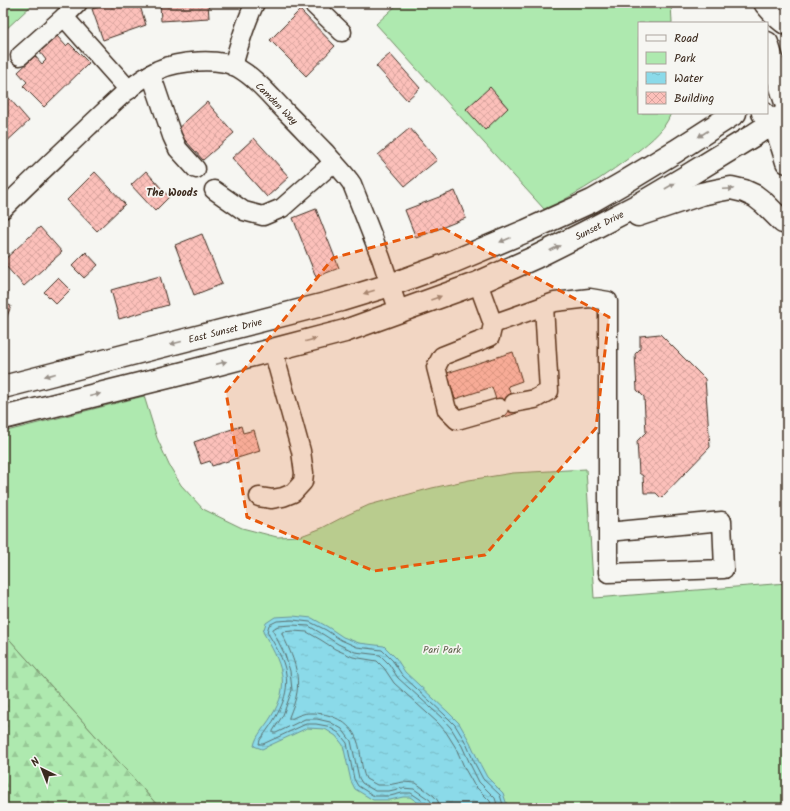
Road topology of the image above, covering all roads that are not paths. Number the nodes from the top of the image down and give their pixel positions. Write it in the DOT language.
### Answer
graph roads {
  1 [pos="78,3"];
  2 [pos="255,3"];
  3 [pos="312,3"];
  4 [pos="754,3"];
  5 [pos="765,3"];
  6 [pos="64,17"];
  7 [pos="761,22"];
  8 [pos="787,24"];
  9 [pos="342,32"];
  10 [pos="768,47"];
  11 [pos="20,56"];
  12 [pos="233,66"];
  13 [pos="151,74"];
  14 [pos="778,84"];
  15 [pos="129,90"];
  16 [pos="787,106"];
  17 [pos="733,114"];
  18 [pos="774,116"];
  19 [pos="334,162"];
  20 [pos="787,162"];
  21 [pos="196,169"];
  22 [pos="214,190"];
  23 [pos="3,209"];
  24 [pos="783,222"];
  25 [pos="584,233"];
  26 [pos="478,283"];
  27 [pos="390,285"];
  28 [pos="544,306"];
  29 [pos="399,312"];
  30 [pos="493,324"];
  31 [pos="273,350"];
  32 [pos="3,387"];
  33 [pos="3,418"];
  34 [pos="259,497"];
  35 [pos="608,532"];
  1 -- 6 [label="street"];
  2 -- 12 [label="street"];
  3 -- 9 [label="street"];
  4 -- 7 [label="main road"];
  5 -- 8 [label="main road"];
  6 -- 11 [label="street"];
  6 -- 15 [label="street"];
  10 -- 14 [label="main road"];
  12 -- 13 [label="street, Camden Way"];
  12 -- 19 [label="street, Camden Way"];
  13 -- 15 [label="street, Camden Way"];
  13 -- 21 [label="street"];
  14 -- 16 [label="main road"];
  15 -- 23 [label="street, Camden Way"];
  17 -- 27 [label="main road, East Sunset Drive, one-way"];
  18 -- 20 [label="main road"];
  25 -- 18 [label="main road, Sunset Drive, one-way"];
  19 -- 22 [label="street"];
  19 -- 27 [label="street, Camden Way"];
  25 -- 24 [label="main road, one-way"];
  26 -- 25 [label="main road, Sunset Drive, one-way"];
  29 -- 26 [label="main road, Sunset Drive, one-way"];
  26 -- 30 [label="street"];
  27 -- 29 [label="street, Camden Way"];
  27 -- 32 [label="main road, East Sunset Drive, one-way"];
  28 -- 30 [label="street"];
  28 -- 30 [label="street"];
  28 -- 35 [label="street"];
  31 -- 29 [label="main road, one-way"];
  33 -- 31 [label="main road, one-way"];
  31 -- 34 [label="street"];
  35 -- 35 [label="street"];
}
